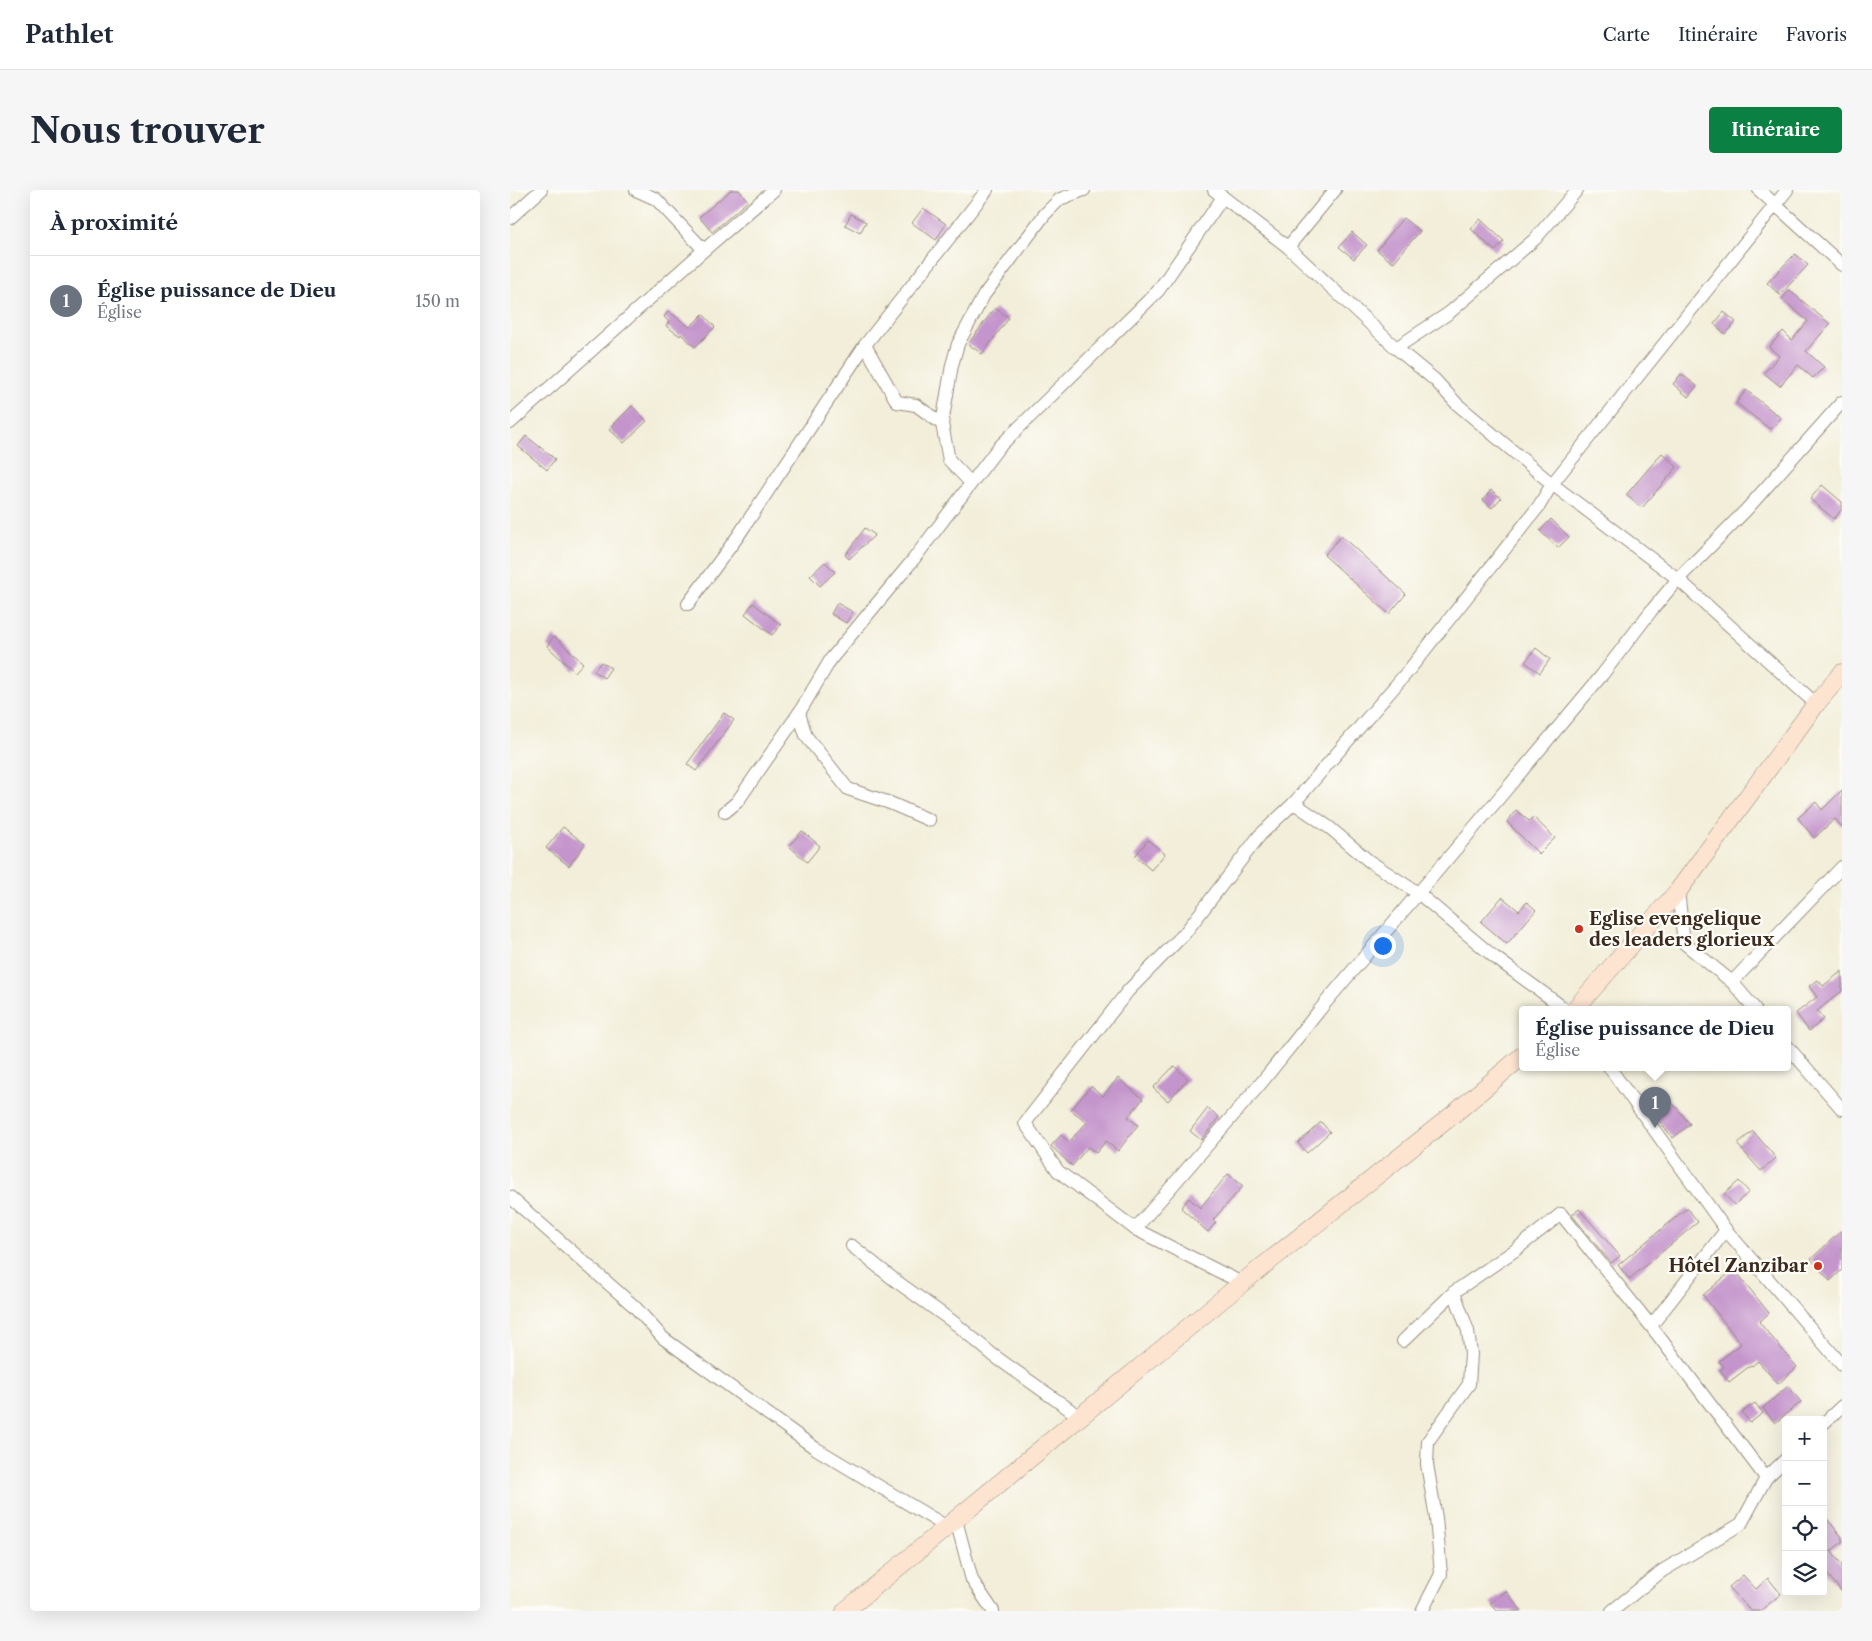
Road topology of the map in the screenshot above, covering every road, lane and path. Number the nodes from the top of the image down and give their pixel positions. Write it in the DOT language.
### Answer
graph roads {
  1 [pos="541,190"];
  2 [pos="636,190"];
  3 [pos="774,190"];
  4 [pos="987,190"];
  5 [pos="1084,190"];
  6 [pos="1335,190"];
  7 [pos="1577,190"];
  8 [pos="1759,190"];
  9 [pos="1787,190"];
  10 [pos="1218,193"];
  11 [pos="1774,206"];
  12 [pos="510,218"];
  13 [pos="1288,247"];
  14 [pos="704,250"];
  15 [pos="1842,265"];
  16 [pos="865,345"];
  17 [pos="1396,348"];
  18 [pos="1842,402"];
  19 [pos="510,423"];
  20 [pos="942,424"];
  21 [pos="971,483"];
  22 [pos="1552,484"];
  23 [pos="1678,579"];
  24 [pos="688,604"];
  25 [pos="1842,673"];
  26 [pos="1816,704"];
  27 [pos="799,713"];
  28 [pos="1294,803"];
  29 [pos="725,812"];
  30 [pos="929,820"];
  31 [pos="1840,874"];
  32 [pos="1678,891"];
  33 [pos="1418,893"];
  34 [pos="1732,982"];
  35 [pos="1561,1006"];
  36 [pos="1578,1006"];
  37 [pos="1752,1006"];
  38 [pos="1791,1050"];
  39 [pos="1519,1059"];
  40 [pos="1612,1071"];
  41 [pos="1842,1109"];
  42 [pos="510,1197"];
  43 [pos="1135,1229"];
  44 [pos="1726,1230"];
  45 [pos="852,1246"];
  46 [pos="1242,1283"];
  47 [pos="1454,1292"];
  48 [pos="1651,1326"];
  49 [pos="1403,1341"];
  50 [pos="1842,1365"];
  51 [pos="1842,1406"];
  52 [pos="1080,1417"];
  53 [pos="1827,1420"];
  54 [pos="1784,1461"];
  55 [pos="1766,1478"];
  56 [pos="951,1524"];
  57 [pos="845,1611"];
  58 [pos="993,1611"];
  59 [pos="1422,1611"];
  60 [pos="1612,1611"];
  1 -- 12 [label="street"];
  2 -- 14 [label="street"];
  3 -- 14 [label="street"];
  4 -- 16 [label="street"];
  5 -- 20 [label="street"];
  6 -- 13 [label="street"];
  7 -- 17 [label="street"];
  8 -- 11 [label="street"];
  9 -- 11 [label="street"];
  10 -- 13 [label="street"];
  10 -- 21 [label="street"];
  11 -- 15 [label="street"];
  11 -- 22 [label="street"];
  13 -- 17 [label="street"];
  14 -- 19 [label="street"];
  16 -- 20 [label="street"];
  16 -- 24 [label="street"];
  17 -- 22 [label="street"];
  18 -- 23 [label="street"];
  20 -- 21 [label="street"];
  21 -- 27 [label="street"];
  22 -- 23 [label="street"];
  22 -- 28 [label="street"];
  23 -- 26 [label="street"];
  23 -- 33 [label="street"];
  25 -- 26 [label="street"];
  26 -- 32 [label="street"];
  27 -- 29 [label="street"];
  27 -- 30 [label="street"];
  28 -- 33 [label="street"];
  28 -- 43 [label="street"];
  31 -- 34 [label="street"];
  32 -- 34 [label="street"];
  32 -- 36 [label="street"];
  33 -- 35 [label="street"];
  33 -- 43 [label="street"];
  34 -- 37 [label="street"];
  38 -- 41 [label="street"];
  39 -- 46 [label="street"];
  40 -- 44 [label="street"];
  42 -- 56 [label="street"];
  43 -- 46 [label="street"];
  44 -- 48 [label="street"];
  44 -- 50 [label="street"];
  45 -- 52 [label="street"];
  46 -- 52 [label="street"];
  47 -- 48 [label="street"];
  47 -- 49 [label="street"];
  47 -- 59 [label="street"];
  48 -- 55 [label="street"];
  51 -- 53 [label="street"];
  52 -- 56 [label="street"];
  54 -- 55 [label="street"];
  55 -- 60 [label="street"];
  56 -- 57 [label="street"];
  56 -- 58 [label="street"];
}
